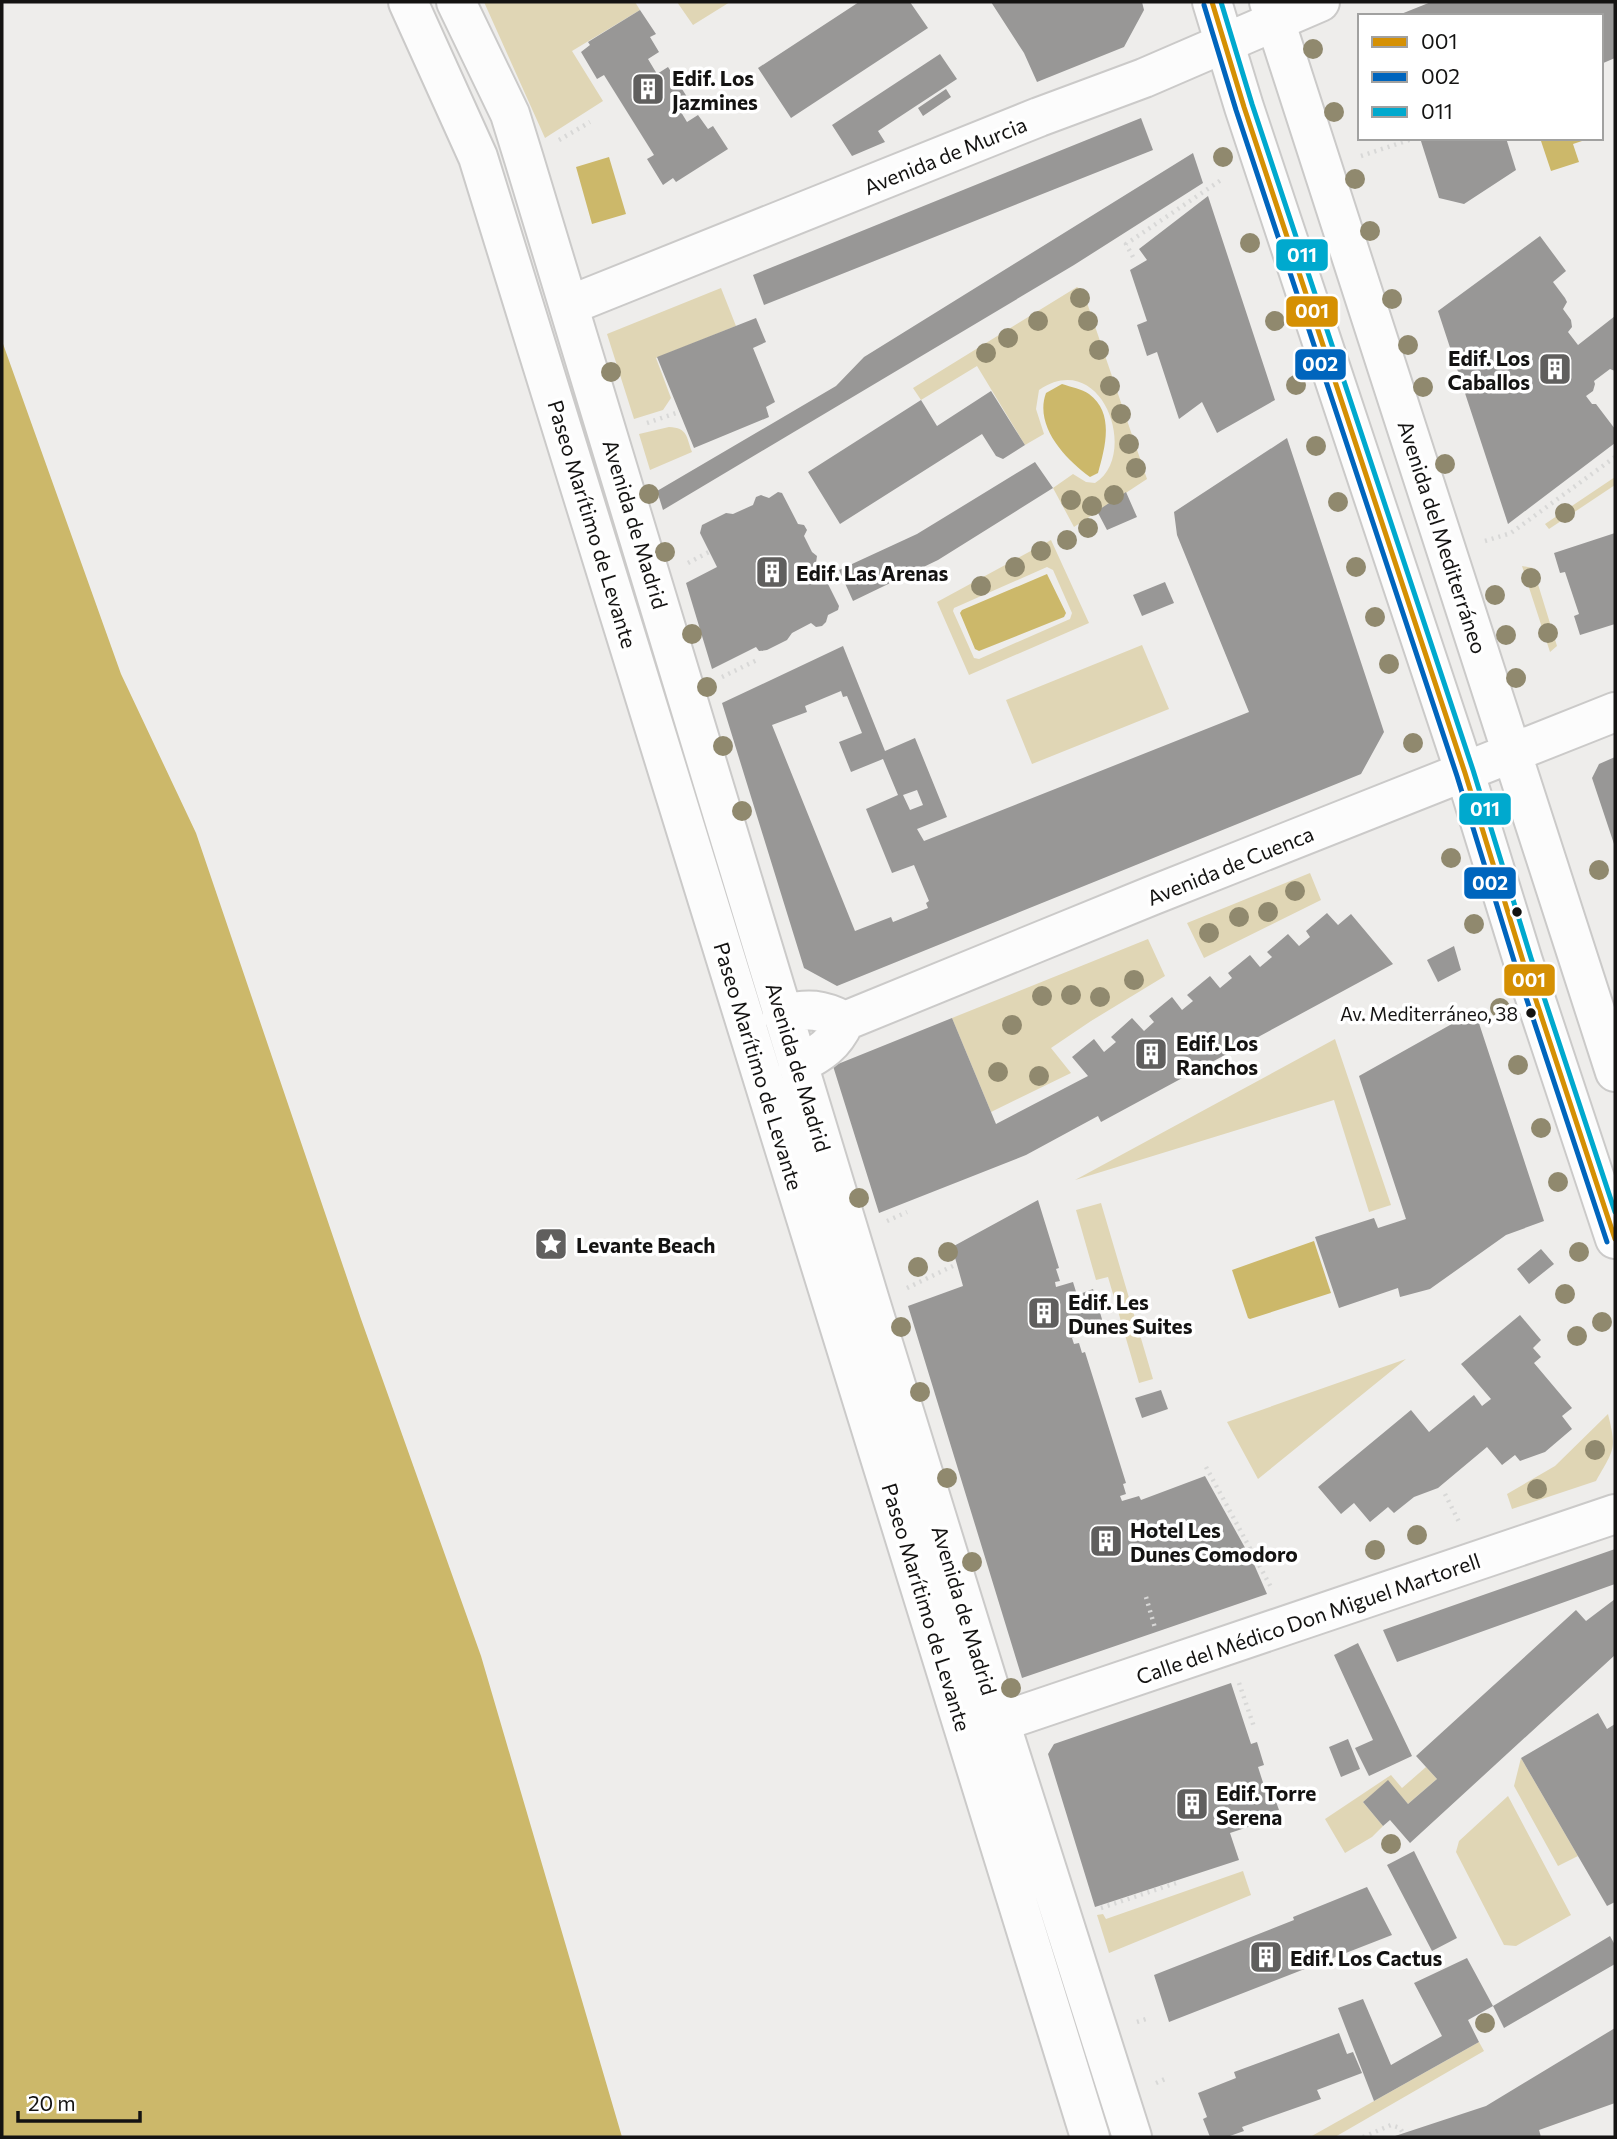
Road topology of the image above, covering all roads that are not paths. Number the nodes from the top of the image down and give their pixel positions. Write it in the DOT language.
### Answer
graph roads {
  1 [pos="408,2"];
  2 [pos="456,2"];
  3 [pos="1212,2"];
  4 [pos="1320,2"];
  5 [pos="1272,11"];
  6 [pos="1225,42"];
  7 [pos="570,305"];
  8 [pos="1615,712"];
  9 [pos="1513,753"];
  10 [pos="1465,773"];
  11 [pos="782,1014"];
  12 [pos="845,1021"];
  13 [pos="798,1065"];
  14 [pos="1615,1072"];
  15 [pos="1615,1239"];
  16 [pos="1615,1514"];
  17 [pos="1000,1722"];
  18 [pos="1090,2137"];
  19 [pos="1132,2137"];
  1 -- 18 [label="street, Paseo Marítimo de Levante"];
  2 -- 7 [label="street, Avenida de Madrid"];
  3 -- 6 [label="street"];
  4 -- 5 [label="street, Avenida de Murcia"];
  5 -- 6 [label="street, Avenida de Murcia"];
  5 -- 9 [label="street, Avenida del Mediterráneo"];
  6 -- 7 [label="street, Avenida de Murcia"];
  6 -- 10 [label="street"];
  7 -- 11 [label="street, Avenida de Madrid"];
  8 -- 9 [label="street, Avenida de Cuenca"];
  9 -- 10 [label="street, Avenida de Cuenca"];
  9 -- 14 [label="street, Avenida del Mediterráneo"];
  10 -- 12 [label="street, Avenida de Cuenca"];
  10 -- 15 [label="street"];
  11 -- 12 [label="street"];
  11 -- 13 [label="street, Avenida de Madrid"];
  12 -- 13 [label="street"];
  13 -- 17 [label="street, Avenida de Madrid"];
  16 -- 17 [label="street, Calle del Médico Don Miguel Martorell"];
  17 -- 19 [label="street, Avenida de Madrid"];
}
